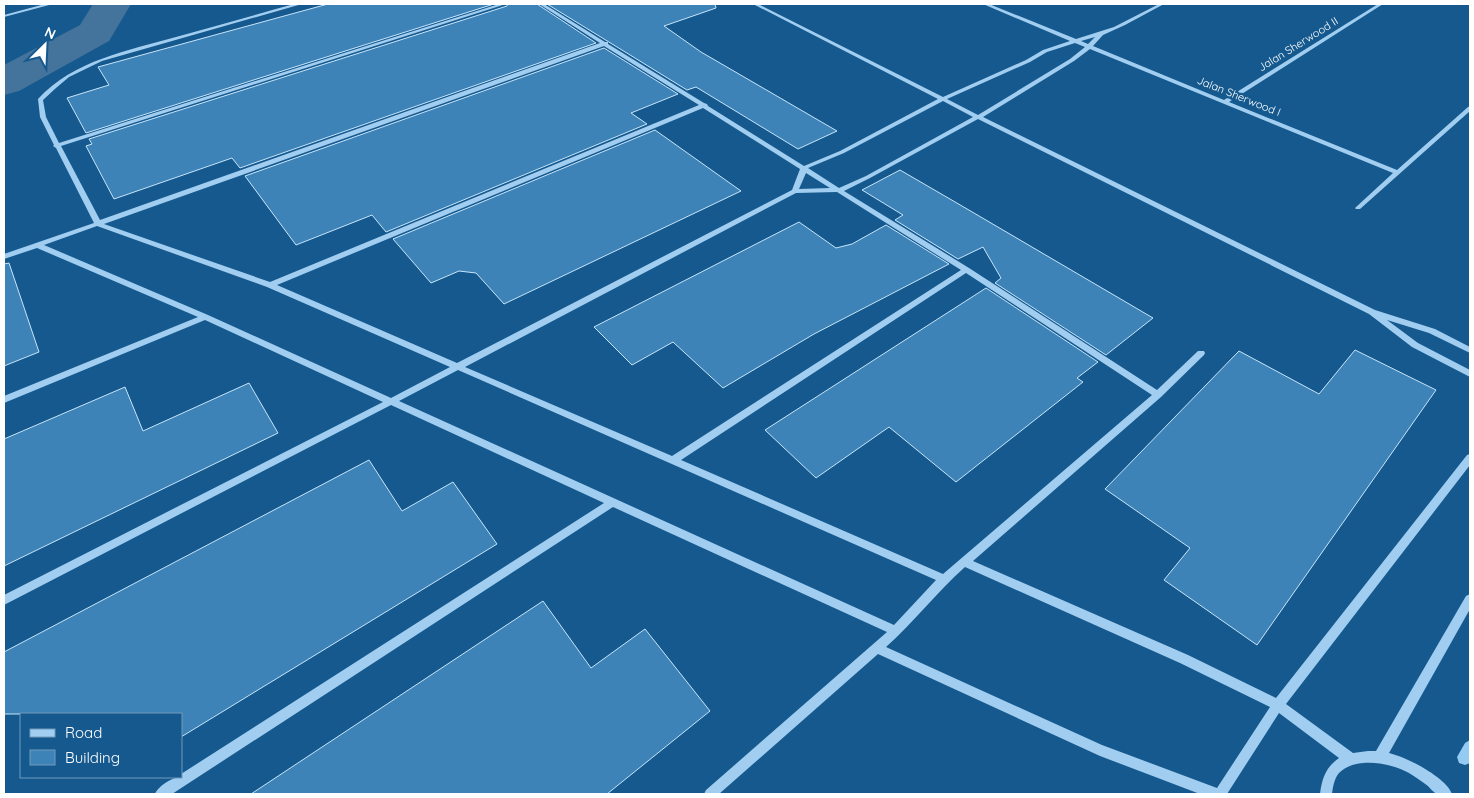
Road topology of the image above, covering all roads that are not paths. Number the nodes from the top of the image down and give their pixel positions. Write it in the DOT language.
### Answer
graph roads {
  1 [pos="50,4"];
  2 [pos="299,4"];
  3 [pos="503,4"];
  4 [pos="541,4"];
  5 [pos="755,4"];
  6 [pos="985,4"];
  7 [pos="1162,4"];
  8 [pos="1380,4"];
  9 [pos="4,16"];
  10 [pos="1101,34"];
  11 [pos="1072,40"];
  12 [pos="606,43"];
  13 [pos="1089,47"];
  14 [pos="944,99"];
  15 [pos="1226,101"];
  16 [pos="705,105"];
  17 [pos="1470,108"];
  18 [pos="978,117"];
  19 [pos="56,146"];
  20 [pos="804,168"];
  21 [pos="1398,173"];
  22 [pos="795,190"];
  23 [pos="840,190"];
  24 [pos="1358,208"];
  25 [pos="98,224"];
  26 [pos="37,246"];
  27 [pos="4,257"];
  28 [pos="966,270"];
  29 [pos="270,285"];
  30 [pos="1372,312"];
  31 [pos="206,317"];
  32 [pos="1470,350"];
  33 [pos="1201,353"];
  34 [pos="455,367"];
  35 [pos="1470,374"];
  36 [pos="1158,395"];
  37 [pos="4,400"];
  38 [pos="392,401"];
  39 [pos="1470,458"];
  40 [pos="673,460"];
  41 [pos="613,502"];
  42 [pos="965,562"];
  43 [pos="944,579"];
  44 [pos="1470,599"];
  45 [pos="4,600"];
  46 [pos="896,631"];
  47 [pos="877,648"];
  48 [pos="1278,705"];
  49 [pos="1380,757"];
  50 [pos="1350,758"];
  51 [pos="160,794"];
  52 [pos="710,794"];
  53 [pos="1218,794"];
  54 [pos="1326,794"];
  55 [pos="1446,794"];
  1 -- 9 [label="street"];
  2 -- 19 [label="street"];
  3 -- 19 [label="street"];
  4 -- 12 [label="street"];
  5 -- 14 [label="street"];
  6 -- 11 [label="street, Jalan Sherwood I"];
  7 -- 10 [label="street"];
  8 -- 15 [label="street, Jalan Sherwood II"];
  10 -- 11 [label="street"];
  10 -- 13 [label="street"];
  11 -- 13 [label="street, Jalan Sherwood I"];
  11 -- 14 [label="street"];
  12 -- 16 [label="street"];
  12 -- 25 [label="street"];
  13 -- 15 [label="street, Jalan Sherwood I"];
  13 -- 18 [label="street"];
  14 -- 18 [label="street"];
  14 -- 20 [label="street"];
  15 -- 21 [label="street, Jalan Sherwood I"];
  16 -- 20 [label="street"];
  16 -- 29 [label="street"];
  17 -- 21 [label="street"];
  18 -- 23 [label="street"];
  18 -- 30 [label="street"];
  19 -- 25 [label="street"];
  20 -- 22 [label="street"];
  20 -- 23 [label="street"];
  21 -- 24 [label="street"];
  22 -- 23 [label="street"];
  22 -- 34 [label="street"];
  23 -- 28 [label="street"];
  25 -- 26 [label="street"];
  25 -- 29 [label="street"];
  26 -- 27 [label="street"];
  26 -- 31 [label="street"];
  28 -- 36 [label="street"];
  28 -- 40 [label="street"];
  29 -- 34 [label="street"];
  30 -- 32 [label="street"];
  30 -- 35 [label="street"];
  31 -- 37 [label="street"];
  31 -- 38 [label="street"];
  33 -- 36 [label="street"];
  34 -- 38 [label="street"];
  34 -- 40 [label="street"];
  36 -- 42 [label="street"];
  38 -- 41 [label="street"];
  38 -- 45 [label="street"];
  39 -- 48 [label="street"];
  40 -- 43 [label="street"];
  41 -- 46 [label="street"];
  41 -- 51 [label="street"];
  42 -- 43 [label="street"];
  42 -- 48 [label="street"];
  43 -- 46 [label="street"];
  44 -- 49 [label="street"];
  46 -- 47 [label="street"];
  47 -- 52 [label="street"];
  47 -- 53 [label="street"];
  48 -- 50 [label="street"];
  48 -- 53 [label="street"];
  49 -- 50 [label="street"];
  49 -- 55 [label="street"];
  50 -- 54 [label="street"];
}
